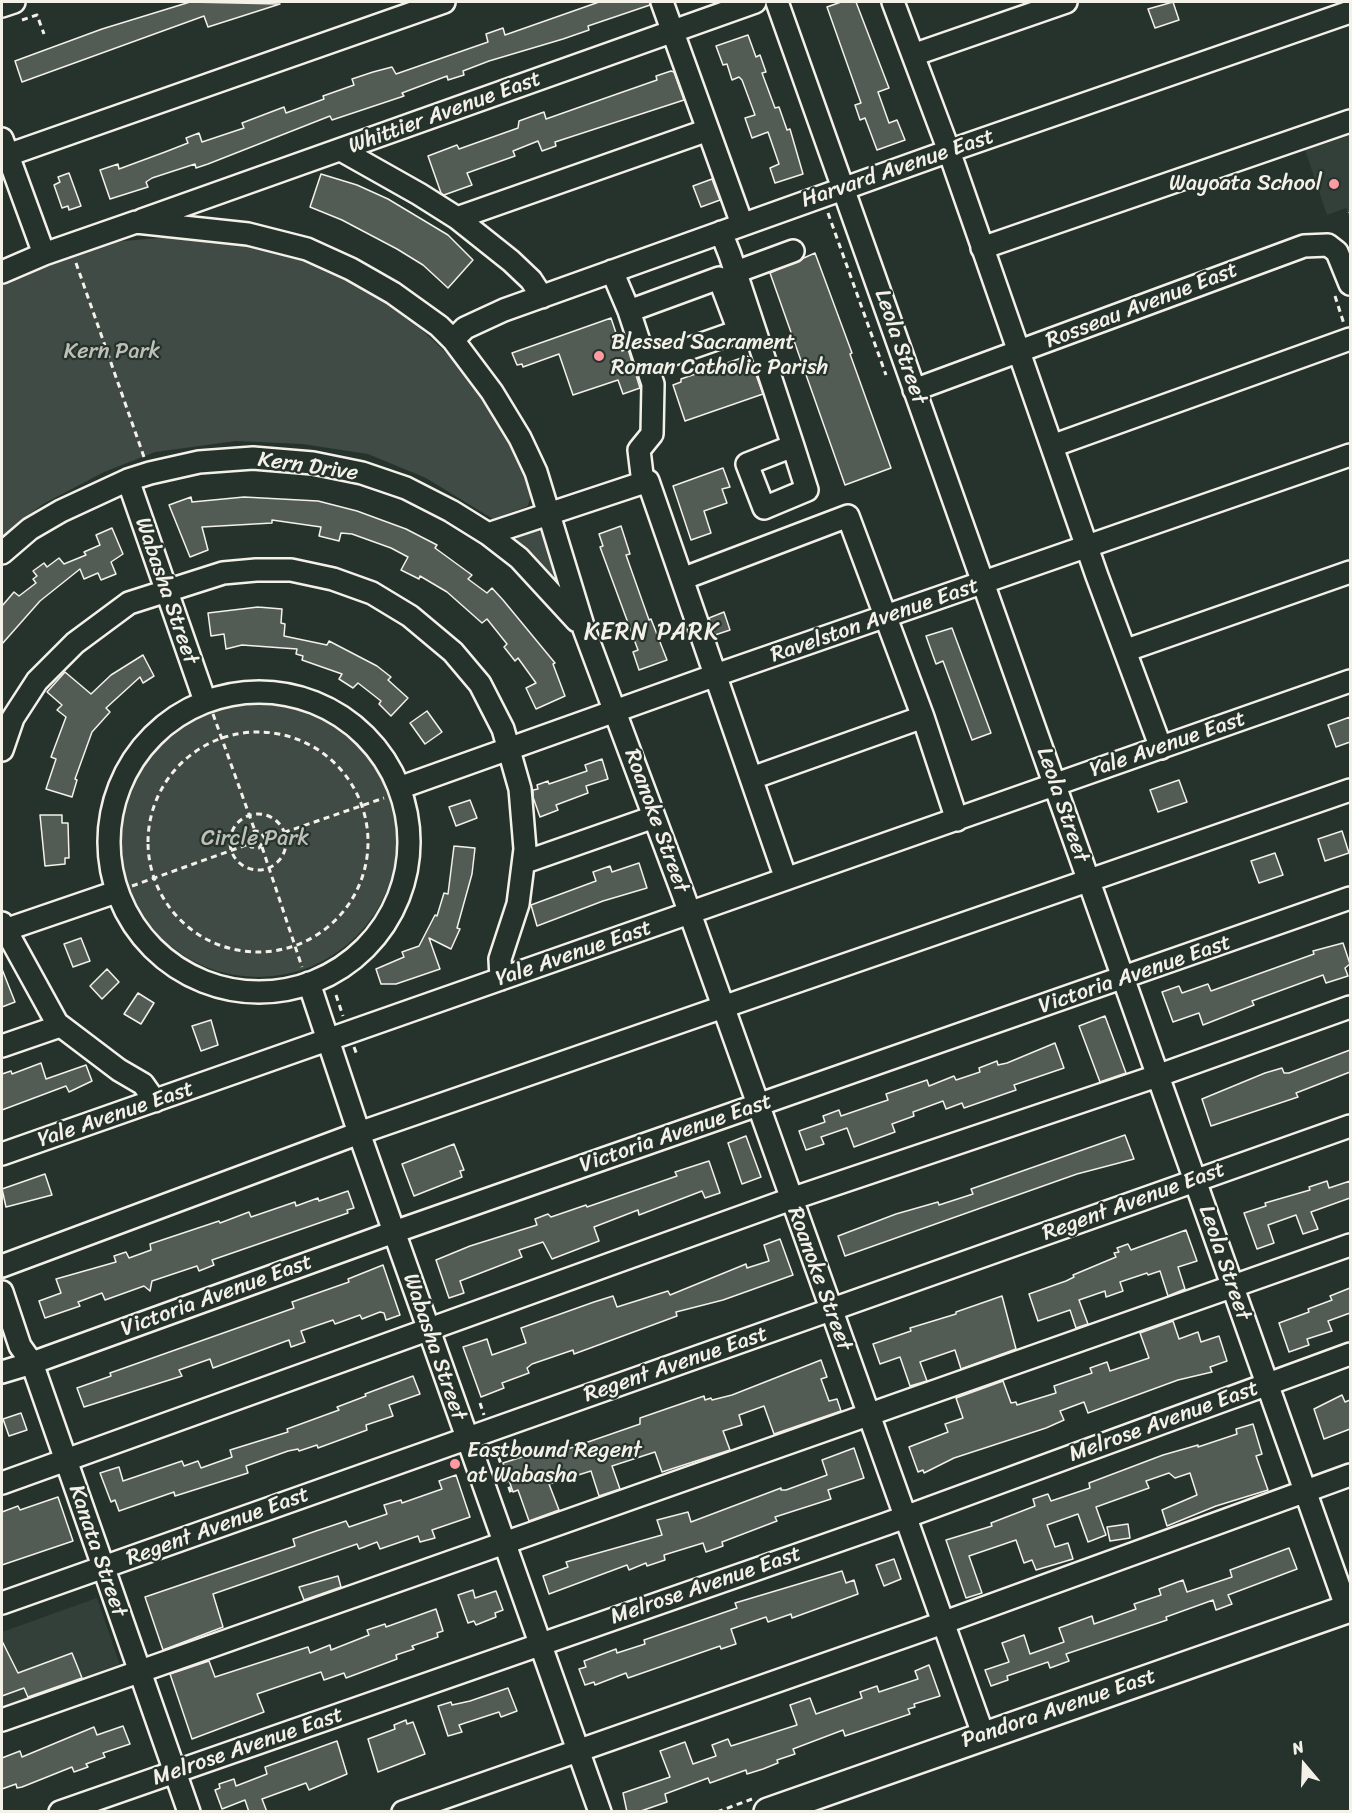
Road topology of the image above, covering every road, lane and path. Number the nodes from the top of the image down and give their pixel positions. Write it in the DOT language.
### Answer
graph roads {
  1 [pos="444,2"];
  2 [pos="662,2"];
  3 [pos="754,2"];
  4 [pos="777,2"];
  5 [pos="893,2"];
  6 [pos="1066,2"];
  7 [pos="2,6"];
  8 [pos="18,11"];
  9 [pos="1350,12"];
  10 [pos="672,33"];
  11 [pos="44,34"];
  12 [pos="913,55"];
  13 [pos="1350,121"];
  14 [pos="708,130"];
  15 [pos="3,150"];
  16 [pos="340,150"];
  17 [pos="949,151"];
  18 [pos="845,188"];
  19 [pos="822,196"];
  20 [pos="457,218"];
  21 [pos="136,222"];
  22 [pos="742,224"];
  23 [pos="721,232"];
  24 [pos="69,244"];
  25 [pos="982,248"];
  26 [pos="793,251"];
  27 [pos="44,254"];
  28 [pos="612,271"];
  29 [pos="2,272"];
  30 [pos="736,272"];
  31 [pos="1350,284"];
  32 [pos="542,297"];
  33 [pos="629,311"];
  34 [pos="453,339"];
  35 [pos="1350,339"];
  36 [pos="1019,353"];
  37 [pos="648,363"];
  38 [pos="886,375"];
  39 [pos="914,390"];
  40 [pos="793,446"];
  41 [pos="1052,446"];
  42 [pos="1350,455"];
  43 [pos="150,473"];
  44 [pos="128,480"];
  45 [pos="645,482"];
  46 [pos="550,514"];
  47 [pos="488,534"];
  48 [pos="1088,548"];
  49 [pos="2,553"];
  50 [pos="1350,572"];
  51 [pos="682,579"];
  52 [pos="985,583"];
  53 [pos="166,590"];
  54 [pos="885,617"];
  55 [pos="584,629"];
  56 [pos="1127,650"];
  57 [pos="716,675"];
  58 [pos="1350,681"];
  59 [pos="206,701"];
  60 [pos="615,712"];
  61 [pos="923,717"];
  62 [pos="222,738"];
  63 [pos="1161,748"];
  64 [pos="2,750"];
  65 [pos="509,750"];
  66 [pos="752,778"];
  67 [pos="1055,785"];
  68 [pos="400,790"];
  69 [pos="1350,790"];
  70 [pos="362,806"];
  71 [pos="250,815"];
  72 [pos="654,817"];
  73 [pos="957,820"];
  74 [pos="255,831"];
  75 [pos="285,833"];
  76 [pos="265,839"];
  77 [pos="249,844"];
  78 [pos="262,847"];
  79 [pos="231,851"];
  80 [pos="525,862"];
  81 [pos="268,868"];
  82 [pos="154,878"];
  83 [pos="786,879"];
  84 [pos="1088,882"];
  85 [pos="116,892"];
  86 [pos="1350,898"];
  87 [pos="690,914"];
  88 [pos="2,928"];
  89 [pos="294,945"];
  90 [pos="501,979"];
  91 [pos="1123,979"];
  92 [pos="309,983"];
  93 [pos="723,1005"];
  94 [pos="1350,1007"];
  95 [pos="60,1026"];
  96 [pos="328,1041"];
  97 [pos="2,1046"];
  98 [pos="1157,1076"];
  99 [pos="155,1101"];
  100 [pos="760,1106"];
  101 [pos="1350,1126"];
  102 [pos="359,1133"];
  103 [pos="2,1155"];
  104 [pos="1195,1180"];
  105 [pos="790,1199"];
  106 [pos="394,1232"];
  107 [pos="1350,1245"];
  108 [pos="2,1266"];
  109 [pos="1232,1286"];
  110 [pos="2,1292"];
  111 [pos="831,1311"];
  112 [pos="428,1328"];
  113 [pos="1350,1354"];
  114 [pos="32,1363"];
  115 [pos="2,1372"];
  116 [pos="1267,1384"];
  117 [pos="480,1403"];
  118 [pos="868,1414"];
  119 [pos="489,1430"];
  120 [pos="467,1438"];
  121 [pos="65,1460"];
  122 [pos="1350,1475"];
  123 [pos="2,1483"];
  124 [pos="1305,1491"];
  125 [pos="512,1496"];
  126 [pos="905,1517"];
  127 [pos="503,1541"];
  128 [pos="104,1567"];
  129 [pos="2,1603"];
  130 [pos="1349,1608"];
  131 [pos="943,1623"];
  132 [pos="540,1644"];
  133 [pos="139,1671"];
  134 [pos="2,1720"];
  135 [pos="983,1734"];
  136 [pos="578,1752"];
  137 [pos="175,1772"];
  138 [pos="60,1812"];
  139 [pos="189,1812"];
  140 [pos="404,1812"];
  141 [pos="600,1812"];
  142 [pos="768,1812"];
  1 -- 15 [label="street"];
  2 -- 10 [label="street"];
  3 -- 10 [label="street, Whittier Avenue East"];
  4 -- 18 [label="street, Leola Street"];
  5 -- 12 [label="street"];
  6 -- 12 [label="street"];
  7 -- 8 [label="street"];
  8 -- 11 [label="path"];
  9 -- 17 [label="street, Harvard Avenue East"];
  10 -- 14 [label="street"];
  10 -- 16 [label="street, Whittier Avenue East"];
  12 -- 17 [label="street"];
  13 -- 25 [label="street"];
  14 -- 20 [label="street"];
  14 -- 22 [label="street"];
  15 -- 27 [label="street"];
  16 -- 20 [label="street"];
  16 -- 21 [label="street, Whittier Avenue East"];
  17 -- 18 [label="street, Harvard Avenue East"];
  17 -- 25 [label="street"];
  18 -- 19 [label="street, Harvard Avenue East"];
  18 -- 39 [label="street, Leola Street"];
  19 -- 22 [label="street, Harvard Avenue East"];
  19 -- 38 [label="path"];
  20 -- 32 [label="street"];
  21 -- 24 [label="street, Roanoke Street"];
  21 -- 34 [label="street, Roanoke Street"];
  22 -- 23 [label="street, Harvard Avenue East"];
  23 -- 28 [label="street, Harvard Avenue East"];
  23 -- 30 [label="street"];
  24 -- 27 [label="street, Roanoke Street"];
  24 -- 43 [label="path"];
  25 -- 36 [label="street"];
  26 -- 30 [label="street"];
  27 -- 29 [label="street"];
  28 -- 32 [label="street, Harvard Avenue East"];
  28 -- 33 [label="street"];
  30 -- 40 [label="street"];
  31 -- 36 [label="street, Rosseau Avenue East"];
  32 -- 34 [label="street, Harvard Avenue East"];
  33 -- 37 [label="street"];
  33 -- 37 [label="street"];
  34 -- 46 [label="street, Roanoke Street"];
  35 -- 41 [label="street"];
  36 -- 39 [label="street, Rosseau Avenue East"];
  36 -- 41 [label="street"];
  37 -- 45 [label="street"];
  39 -- 52 [label="street, Leola Street"];
  41 -- 48 [label="street"];
  42 -- 48 [label="street, Ravelston Avenue East"];
  43 -- 44 [label="street, Kern Drive"];
  43 -- 47 [label="street, Kern Drive"];
  44 -- 49 [label="street, Kern Drive"];
  44 -- 53 [label="street, Wabasha Street"];
  45 -- 46 [label="street"];
  45 -- 51 [label="street"];
  46 -- 47 [label="street"];
  46 -- 55 [label="street, Roanoke Street"];
  47 -- 55 [label="street, Kern Drive"];
  48 -- 52 [label="street, Ravelston Avenue East"];
  48 -- 56 [label="street"];
  50 -- 56 [label="street"];
  51 -- 54 [label="street"];
  51 -- 57 [label="street"];
  52 -- 54 [label="street, Ravelston Avenue East"];
  52 -- 67 [label="street, Leola Street"];
  53 -- 59 [label="street, Wabasha Street"];
  53 -- 64 [label="street"];
  53 -- 65 [label="street"];
  54 -- 57 [label="street, Ravelston Avenue East"];
  54 -- 61 [label="street"];
  55 -- 60 [label="street, Roanoke Street"];
  56 -- 63 [label="street"];
  57 -- 60 [label="street, Ravelston Avenue East"];
  57 -- 66 [label="street"];
  58 -- 63 [label="street, Yale Avenue East"];
  59 -- 62 [label="path"];
  59 -- 68 [label="street"];
  59 -- 85 [label="street"];
  60 -- 65 [label="street, Ravelston Avenue East"];
  60 -- 72 [label="street, Roanoke Street"];
  61 -- 66 [label="street"];
  61 -- 73 [label="street"];
  62 -- 70 [label="path"];
  62 -- 71 [label="path"];
  62 -- 82 [label="path"];
  63 -- 67 [label="street, Yale Avenue East"];
  65 -- 68 [label="street, Ravelston Avenue East"];
  65 -- 80 [label="street"];
  66 -- 83 [label="street"];
  67 -- 73 [label="street, Yale Avenue East"];
  67 -- 84 [label="street, Leola Street"];
  68 -- 70 [label="path"];
  68 -- 92 [label="street"];
  69 -- 84 [label="street"];
  70 -- 75 [label="path"];
  70 -- 89 [label="path"];
  71 -- 74 [label="path"];
  71 -- 75 [label="path"];
  71 -- 79 [label="path"];
  72 -- 80 [label="street"];
  72 -- 87 [label="street, Roanoke Street"];
  73 -- 83 [label="street, Yale Avenue East"];
  74 -- 76 [label="path"];
  74 -- 77 [label="path"];
  75 -- 76 [label="path"];
  75 -- 81 [label="path"];
  76 -- 78 [label="path"];
  77 -- 78 [label="path"];
  77 -- 79 [label="path"];
  78 -- 81 [label="path"];
  79 -- 81 [label="path"];
  79 -- 82 [label="path"];
  80 -- 90 [label="street"];
  81 -- 89 [label="path"];
  82 -- 85 [label="path"];
  82 -- 89 [label="path"];
  83 -- 87 [label="street, Yale Avenue East"];
  84 -- 91 [label="street, Leola Street"];
  84 -- 93 [label="street"];
  85 -- 88 [label="street"];
  85 -- 92 [label="street"];
  86 -- 91 [label="street, Victoria Avenue East"];
  87 -- 90 [label="street, Yale Avenue East"];
  87 -- 93 [label="street, Roanoke Street"];
  88 -- 95 [label="street"];
  89 -- 92 [label="path"];
  90 -- 96 [label="street, Yale Avenue East"];
  91 -- 98 [label="street, Leola Street"];
  91 -- 100 [label="street, Victoria Avenue East"];
  92 -- 96 [label="street, Wabasha Street"];
  93 -- 100 [label="street, Roanoke Street"];
  93 -- 102 [label="street"];
  94 -- 98 [label="street"];
  95 -- 97 [label="street"];
  95 -- 99 [label="street"];
  96 -- 99 [label="street, Yale Avenue East"];
  96 -- 102 [label="street, Wabasha Street"];
  98 -- 104 [label="street, Leola Street"];
  98 -- 105 [label="street"];
  99 -- 103 [label="street, Yale Avenue East"];
  100 -- 105 [label="street, Roanoke Street"];
  100 -- 106 [label="street, Victoria Avenue East"];
  101 -- 104 [label="street, Regent Avenue East"];
  102 -- 106 [label="street, Wabasha Street"];
  102 -- 108 [label="street"];
  104 -- 109 [label="street, Leola Street"];
  104 -- 111 [label="street, Regent Avenue East"];
  105 -- 111 [label="street, Roanoke Street"];
  105 -- 112 [label="street"];
  106 -- 112 [label="street, Wabasha Street"];
  106 -- 114 [label="street, Victoria Avenue East"];
  107 -- 109 [label="street"];
  109 -- 116 [label="street, Leola Street"];
  109 -- 118 [label="street"];
  110 -- 114 [label="street, Kanata Street"];
  111 -- 118 [label="street, Roanoke Street"];
  111 -- 119 [label="street, Regent Avenue East"];
  112 -- 120 [label="street, Wabasha Street"];
  112 -- 121 [label="street"];
  113 -- 116 [label="street, Melrose Avenue East"];
  114 -- 115 [label="street, Victoria Avenue East"];
  114 -- 121 [label="street, Kanata Street"];
  116 -- 124 [label="street, Leola Street"];
  116 -- 126 [label="street, Melrose Avenue East"];
  117 -- 119 [label="path"];
  118 -- 126 [label="street, Roanoke Street"];
  118 -- 127 [label="street"];
  119 -- 120 [label="street, Regent Avenue East"];
  119 -- 125 [label="path"];
  120 -- 127 [label="street, Wabasha Street"];
  120 -- 128 [label="street, Regent Avenue East"];
  121 -- 123 [label="street"];
  121 -- 128 [label="street, Kanata Street"];
  122 -- 124 [label="street"];
  124 -- 130 [label="street, Leola Street"];
  124 -- 131 [label="street"];
  126 -- 131 [label="street, Roanoke Street"];
  126 -- 132 [label="street, Melrose Avenue East"];
  127 -- 132 [label="street, Wabasha Street"];
  127 -- 133 [label="street"];
  128 -- 129 [label="street, Regent Avenue East"];
  128 -- 133 [label="street, Kanata Street"];
  130 -- 135 [label="main road, Pandora Avenue East"];
  131 -- 135 [label="street, Roanoke Street"];
  131 -- 136 [label="street"];
  132 -- 136 [label="street, Wabasha Street"];
  132 -- 137 [label="street, Melrose Avenue East"];
  133 -- 134 [label="street"];
  133 -- 137 [label="street, Kanata Street"];
  135 -- 142 [label="main road, Pandora Avenue East"];
  136 -- 140 [label="street"];
  136 -- 141 [label="street, Wabasha Street"];
  137 -- 138 [label="street, Melrose Avenue East"];
  137 -- 139 [label="street, Kanata Street"];
}
